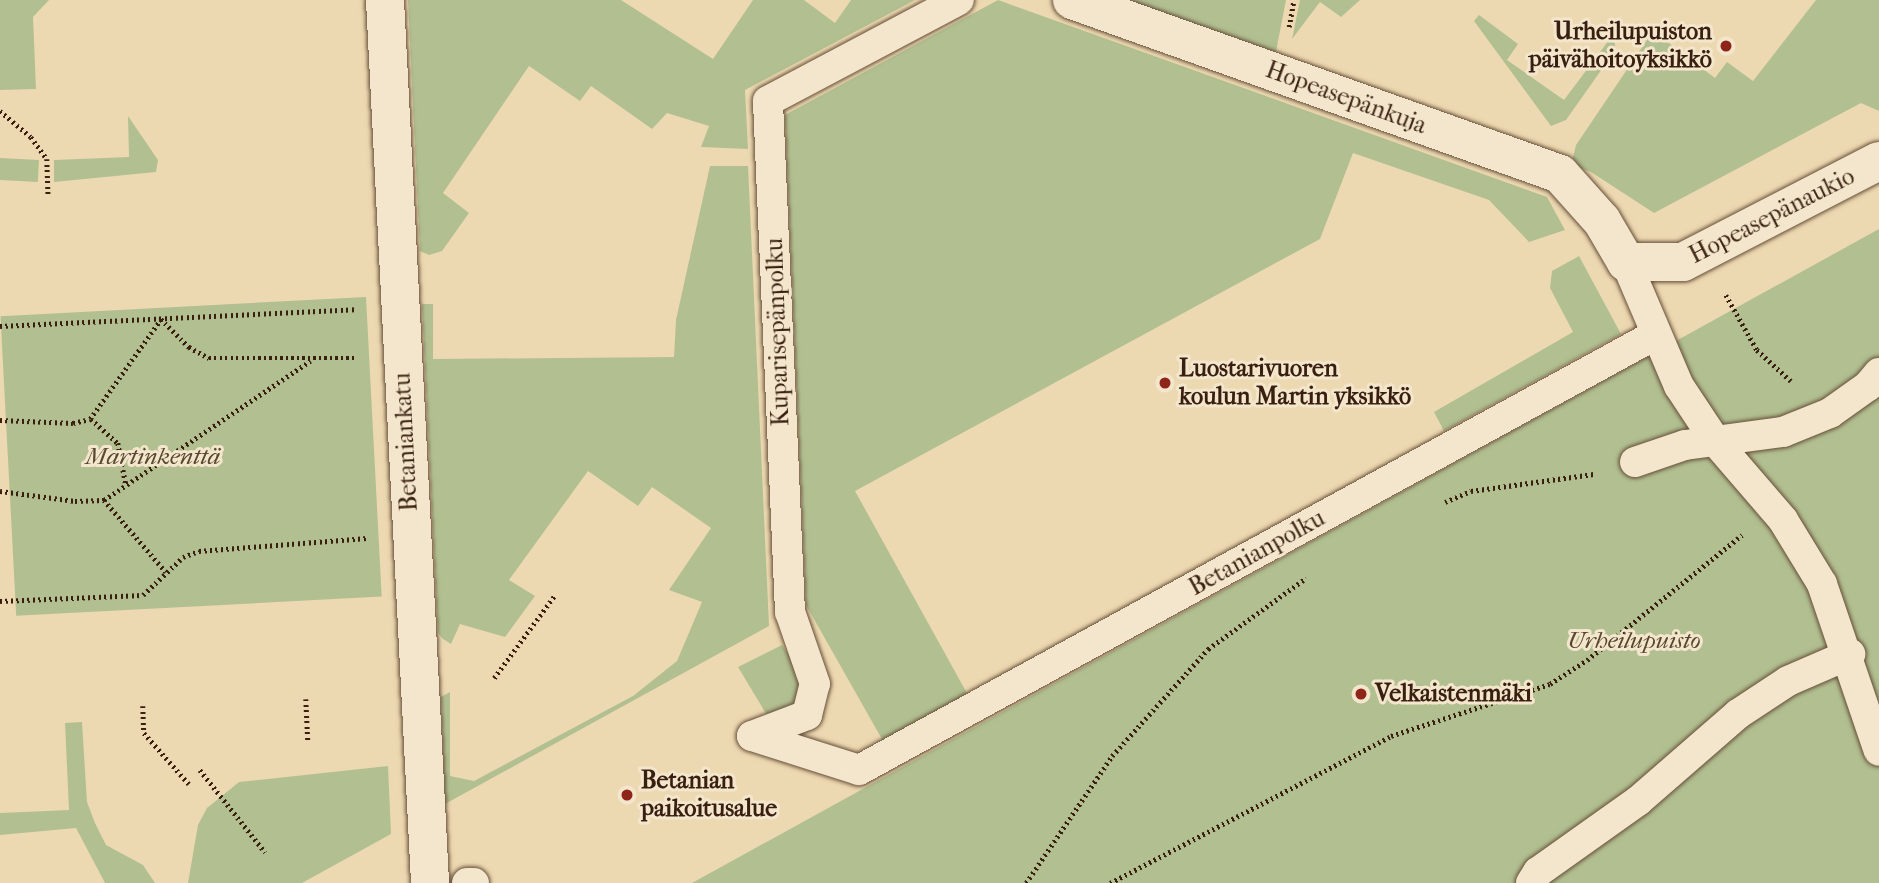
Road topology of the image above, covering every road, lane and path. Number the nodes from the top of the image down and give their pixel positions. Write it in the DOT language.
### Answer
graph roads {
  1 [pos="385,0"];
  2 [pos="959,0"];
  3 [pos="1072,0"];
  4 [pos="0,111"];
  5 [pos="1879,161"];
  6 [pos="48,196"];
  7 [pos="1626,262"];
  8 [pos="1726,296"];
  9 [pos="360,309"];
  10 [pos="161,318"];
  11 [pos="0,326"];
  12 [pos="1655,335"];
  13 [pos="362,358"];
  14 [pos="311,360"];
  15 [pos="1879,373"];
  16 [pos="1830,413"];
  17 [pos="90,419"];
  18 [pos="0,420"];
  19 [pos="1716,442"];
  20 [pos="1635,462"];
  21 [pos="126,485"];
  22 [pos="0,491"];
  23 [pos="104,499"];
  24 [pos="1437,505"];
  25 [pos="1771,508"];
  26 [pos="359,538"];
  27 [pos="166,572"];
  28 [pos="1314,573"];
  29 [pos="555,595"];
  30 [pos="0,601"];
  31 [pos="1850,654"];
  32 [pos="494,678"];
  33 [pos="306,699"];
  34 [pos="143,706"];
  35 [pos="308,741"];
  36 [pos="1879,751"];
  37 [pos="200,770"];
  38 [pos="859,770"];
  39 [pos="189,784"];
  40 [pos="265,852"];
  41 [pos="430,883"];
  42 [pos="467,883"];
  43 [pos="474,883"];
  44 [pos="1027,883"];
  45 [pos="1110,883"];
  46 [pos="1531,883"];
  1 -- 41 [label="street, Betaniankatu"];
  2 -- 38 [label="lane, Kuparisepänpolku"];
  3 -- 7 [label="street, Hopeasepänkuja"];
  4 -- 6 [label="path"];
  5 -- 7 [label="street, Hopeasepänaukio"];
  7 -- 12 [label="lane"];
  8 -- 16 [label="path"];
  9 -- 10 [label="path"];
  10 -- 11 [label="path"];
  10 -- 14 [label="path"];
  10 -- 17 [label="path"];
  12 -- 19 [label="lane"];
  12 -- 38 [label="lane, Betanianpolku"];
  13 -- 14 [label="path"];
  14 -- 21 [label="path"];
  15 -- 16 [label="lane"];
  16 -- 19 [label="lane"];
  17 -- 18 [label="path"];
  17 -- 21 [label="path"];
  19 -- 20 [label="lane"];
  19 -- 25 [label="lane"];
  20 -- 24 [label="path"];
  21 -- 23 [label="path"];
  22 -- 23 [label="path"];
  23 -- 27 [label="path"];
  25 -- 31 [label="lane"];
  25 -- 45 [label="path"];
  26 -- 27 [label="path"];
  27 -- 30 [label="path"];
  28 -- 44 [label="path"];
  29 -- 32 [label="path"];
  31 -- 36 [label="lane"];
  31 -- 46 [label="lane"];
  33 -- 35 [label="path"];
  34 -- 39 [label="path"];
  37 -- 40 [label="path"];
  42 -- 43 [label="lane"];
}
